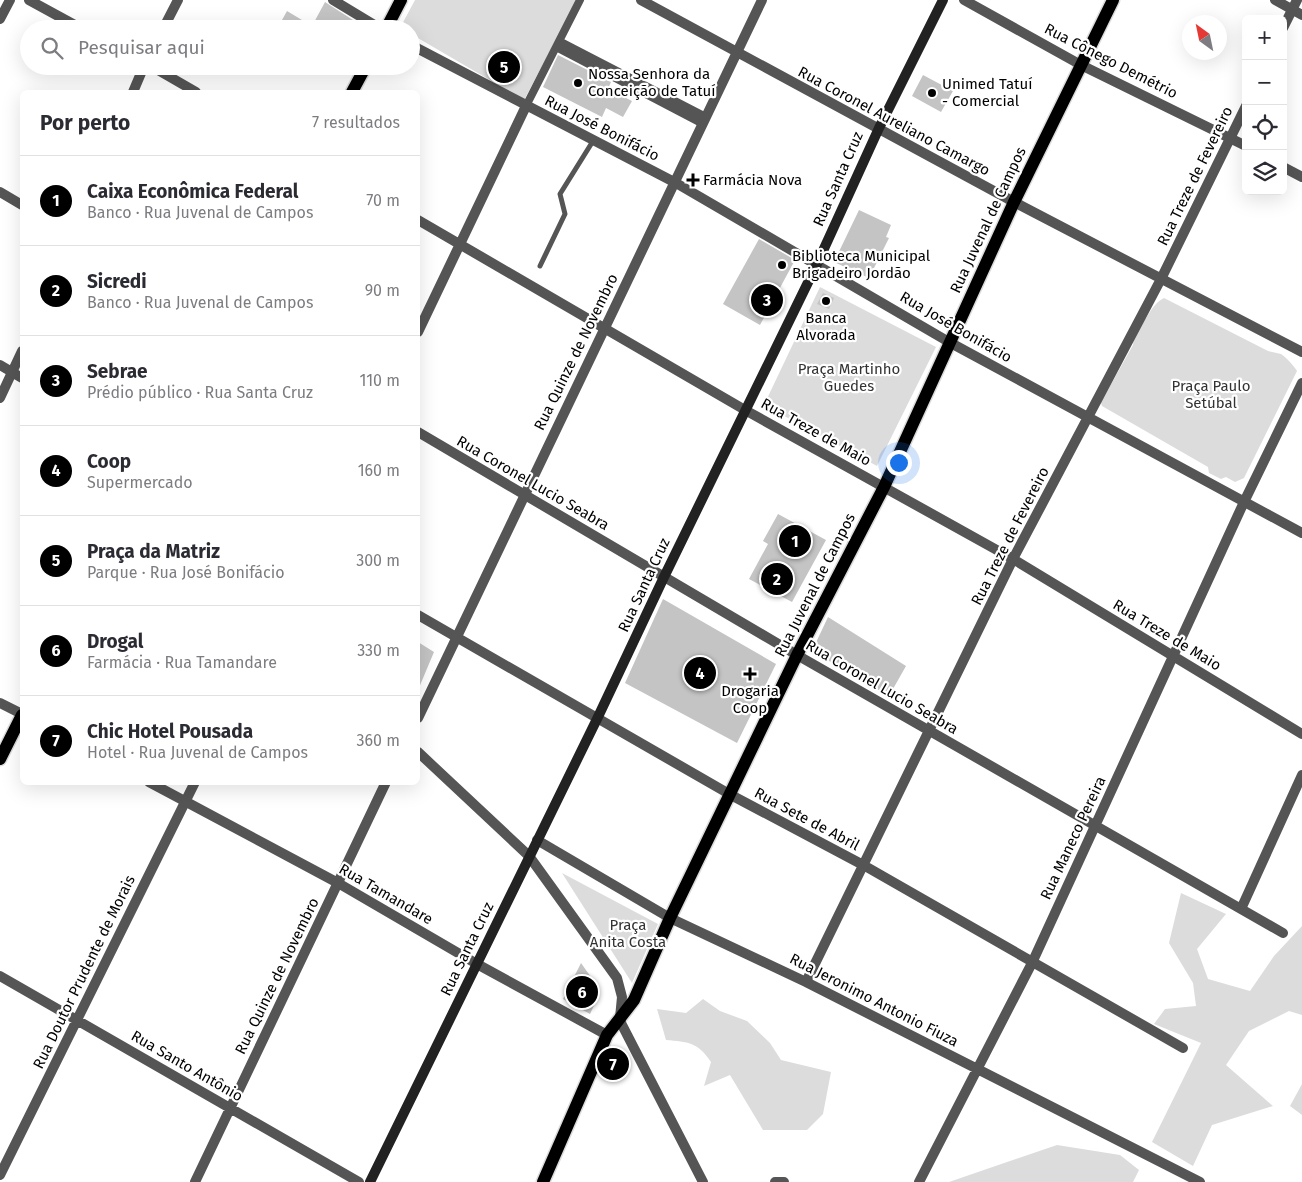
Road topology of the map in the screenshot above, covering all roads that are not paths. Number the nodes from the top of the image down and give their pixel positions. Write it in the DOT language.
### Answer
graph roads {
  1 [pos="10,0"];
  2 [pos="29,0"];
  3 [pos="178,0"];
  4 [pos="333,0"];
  5 [pos="401,0"];
  6 [pos="580,0"];
  7 [pos="641,0"];
  8 [pos="762,0"];
  9 [pos="943,0"];
  10 [pos="964,0"];
  11 [pos="1113,0"];
  12 [pos="1274,0"];
  13 [pos="1294,5"];
  14 [pos="1302,15"];
  15 [pos="0,19"];
  16 [pos="66,20"];
  17 [pos="168,20"];
  18 [pos="366,20"];
  19 [pos="391,20"];
  20 [pos="1287,20"];
  21 [pos="558,44"];
  22 [pos="420,50"];
  23 [pos="736,54"];
  24 [pos="1081,65"];
  25 [pos="140,75"];
  26 [pos="167,75"];
  27 [pos="361,75"];
  28 [pos="134,90"];
  29 [pos="193,90"];
  30 [pos="353,90"];
  31 [pos="526,106"];
  32 [pos="1242,115"];
  33 [pos="705,121"];
  34 [pos="879,128"];
  35 [pos="1231,138"];
  36 [pos="593,141"];
  37 [pos="1242,144"];
  38 [pos="1287,169"];
  39 [pos="1302,177"];
  40 [pos="676,183"];
  41 [pos="0,192"];
  42 [pos="1014,202"];
  43 [pos="20,204"];
  44 [pos="420,221"];
  45 [pos="459,244"];
  46 [pos="817,264"];
  47 [pos="540,266"];
  48 [pos="1161,279"];
  49 [pos="604,327"];
  50 [pos="420,328"];
  51 [pos="949,342"];
  52 [pos="1302,352"];
  53 [pos="20,356"];
  54 [pos="0,365"];
  55 [pos="13,372"];
  56 [pos="20,377"];
  57 [pos="1302,383"];
  58 [pos="0,398"];
  59 [pos="745,410"];
  60 [pos="1088,418"];
  61 [pos="420,433"];
  62 [pos="884,487"];
  63 [pos="524,495"];
  64 [pos="1244,502"];
  65 [pos="1302,533"];
  66 [pos="1013,559"];
  67 [pos="664,577"];
  68 [pos="420,616"];
  69 [pos="456,638"];
  70 [pos="797,655"];
  71 [pos="1173,657"];
  72 [pos="0,703"];
  73 [pos="20,714"];
  74 [pos="420,714"];
  75 [pos="20,719"];
  76 [pos="598,719"];
  77 [pos="930,730"];
  78 [pos="1302,734"];
  79 [pos="420,754"];
  80 [pos="0,759"];
  81 [pos="1302,775"];
  82 [pos="154,785"];
  83 [pos="194,785"];
  84 [pos="385,785"];
  85 [pos="730,795"];
  86 [pos="185,802"];
  87 [pos="1095,827"];
  88 [pos="538,840"];
  89 [pos="529,856"];
  90 [pos="865,866"];
  91 [pos="338,883"];
  92 [pos="1241,909"];
  93 [pos="670,918"];
  94 [pos="1283,933"];
  95 [pos="1032,963"];
  96 [pos="477,964"];
  97 [pos="0,976"];
  98 [pos="806,982"];
  99 [pos="76,1020"];
  100 [pos="620,1021"];
  101 [pos="607,1035"];
  102 [pos="1183,1048"];
  103 [pos="977,1069"];
  104 [pos="230,1108"];
  105 [pos="0,1175"];
  106 [pos="194,1182"];
  107 [pos="359,1182"];
  108 [pos="370,1182"];
  109 [pos="543,1182"];
  110 [pos="703,1182"];
  111 [pos="775,1182"];
  112 [pos="784,1182"];
  113 [pos="919,1182"];
  114 [pos="1200,1182"];
  1 -- 15 [label="street"];
  2 -- 16 [label="street"];
  3 -- 17 [label="street"];
  4 -- 18 [label="street"];
  5 -- 19 [label="main road"];
  6 -- 21 [label="street"];
  7 -- 23 [label="street, Rua Coronel Aureliano Camargo"];
  8 -- 23 [label="street, Rua Quinze de Novembro"];
  9 -- 34 [label="main road, Rua Santa Cruz"];
  10 -- 24 [label="street, Rua Cônego Demétrio"];
  11 -- 24 [label="main road, Rua Juvenal de Campos"];
  12 -- 13 [label="street"];
  13 -- 14 [label="street"];
  13 -- 20 [label="street"];
  21 -- 31 [label="street"];
  21 -- 33 [label="street"];
  22 -- 31 [label="street, Rua José Bonifácio"];
  23 -- 33 [label="street, Rua Quinze de Novembro"];
  23 -- 34 [label="street, Rua Coronel Aureliano Camargo"];
  24 -- 35 [label="street, Rua Cônego Demétrio"];
  24 -- 42 [label="main road, Rua Juvenal de Campos"];
  25 -- 28 [label="street"];
  26 -- 29 [label="street"];
  27 -- 30 [label="main road"];
  31 -- 36 [label="street, Rua José Bonifácio"];
  31 -- 45 [label="street"];
  32 -- 35 [label="street, Rua Treze de Fevereiro"];
  33 -- 40 [label="street, Rua Quinze de Novembro"];
  34 -- 42 [label="street, Rua Coronel Aureliano Camargo"];
  34 -- 46 [label="main road, Rua Santa Cruz"];
  35 -- 37 [label="street, Rua Cônego Demétrio"];
  35 -- 48 [label="street, Rua Treze de Fevereiro"];
  36 -- 40 [label="street, Rua José Bonifácio"];
  36 -- 47 [label="lane"];
  38 -- 39 [label="street"];
  40 -- 46 [label="street, Rua José Bonifácio"];
  40 -- 49 [label="street, Rua Quinze de Novembro"];
  41 -- 43 [label="street"];
  42 -- 48 [label="street, Rua Coronel Aureliano Camargo"];
  42 -- 51 [label="main road, Rua Juvenal de Campos"];
  44 -- 45 [label="street, Rua Treze de Maio"];
  45 -- 49 [label="street, Rua Treze de Maio"];
  45 -- 50 [label="street"];
  46 -- 51 [label="street, Rua José Bonifácio"];
  46 -- 59 [label="main road, Rua Santa Cruz"];
  48 -- 52 [label="street"];
  48 -- 60 [label="street, Rua Treze de Fevereiro"];
  49 -- 59 [label="street, Rua Treze de Maio"];
  49 -- 63 [label="street, Rua Quinze de Novembro"];
  51 -- 60 [label="street, Rua José Bonifácio"];
  51 -- 62 [label="main road, Rua Juvenal de Campos"];
  53 -- 55 [label="street"];
  54 -- 55 [label="street"];
  55 -- 56 [label="street"];
  55 -- 58 [label="street"];
  57 -- 64 [label="street"];
  59 -- 62 [label="street, Rua Treze de Maio"];
  59 -- 67 [label="main road, Rua Santa Cruz"];
  60 -- 64 [label="street, Rua José Bonifácio"];
  60 -- 66 [label="street, Rua Treze de Fevereiro"];
  61 -- 63 [label="street, Rua Coronel Lucio Seabra"];
  62 -- 66 [label="street, Rua Treze de Maio"];
  62 -- 70 [label="main road, Rua Juvenal de Campos"];
  63 -- 67 [label="street, Rua Coronel Lucio Seabra"];
  63 -- 69 [label="street, Rua Quinze de Novembro"];
  64 -- 65 [label="street, Rua José Bonifácio"];
  64 -- 71 [label="street, Rua Maneco Pereira"];
  66 -- 71 [label="street, Rua Treze de Maio"];
  66 -- 77 [label="street, Rua Treze de Fevereiro"];
  67 -- 70 [label="street, Rua Coronel Lucio Seabra"];
  67 -- 76 [label="main road, Rua Santa Cruz"];
  68 -- 69 [label="street, Rua Sete de Abril"];
  69 -- 74 [label="street, Rua Quinze de Novembro"];
  69 -- 76 [label="street, Rua Sete de Abril"];
  70 -- 77 [label="street, Rua Coronel Lucio Seabra"];
  70 -- 85 [label="main road, Rua Juvenal de Campos"];
  71 -- 78 [label="street, Rua Treze de Maio"];
  71 -- 87 [label="street, Rua Maneco Pereira"];
  72 -- 73 [label="street"];
  75 -- 80 [label="main road"];
  76 -- 85 [label="street, Rua Sete de Abril"];
  76 -- 88 [label="main road, Rua Santa Cruz"];
  77 -- 87 [label="street, Rua Coronel Lucio Seabra"];
  77 -- 90 [label="street, Rua Treze de Fevereiro"];
  79 -- 89 [label="street"];
  81 -- 92 [label="street"];
  82 -- 86 [label="street, Rua Tamandare"];
  83 -- 86 [label="street, Rua Doutor Prudente de Morais"];
  84 -- 91 [label="street, Rua Quinze de Novembro"];
  85 -- 90 [label="street, Rua Sete de Abril"];
  85 -- 93 [label="main road, Rua Juvenal de Campos"];
  86 -- 91 [label="street, Rua Tamandare"];
  86 -- 99 [label="street, Rua Doutor Prudente de Morais"];
  87 -- 92 [label="street, Rua Coronel Lucio Seabra"];
  87 -- 95 [label="street, Rua Maneco Pereira"];
  88 -- 89 [label="main road, Rua Santa Cruz"];
  88 -- 93 [label="street, Rua Jeronimo Antonio Fiuza"];
  89 -- 96 [label="main road, Rua Santa Cruz"];
  89 -- 100 [label="street"];
  90 -- 95 [label="street, Rua Sete de Abril"];
  90 -- 98 [label="street, Rua Treze de Fevereiro"];
  91 -- 96 [label="street, Rua Tamandare"];
  91 -- 104 [label="street, Rua Quinze de Novembro"];
  92 -- 94 [label="street, Rua Coronel Lucio Seabra"];
  93 -- 98 [label="street, Rua Jeronimo Antonio Fiuza"];
  93 -- 100 [label="main road, Rua Juvenal de Campos"];
  95 -- 102 [label="street, Rua Sete de Abril"];
  95 -- 103 [label="street, Rua Maneco Pereira"];
  96 -- 101 [label="street, Rua Tamandare"];
  96 -- 108 [label="main road, Rua Santa Cruz"];
  97 -- 99 [label="street, Rua Santo Antônio"];
  98 -- 103 [label="street, Rua Jeronimo Antonio Fiuza"];
  99 -- 104 [label="street, Rua Santo Antônio"];
  99 -- 105 [label="street, Rua Doutor Prudente de Morais"];
  100 -- 101 [label="main road, Rua Juvenal de Campos"];
  100 -- 110 [label="street"];
  101 -- 109 [label="main road, Rua Juvenal de Campos"];
  103 -- 113 [label="street, Rua Maneco Pereira"];
  103 -- 114 [label="street, Rua Jeronimo Antonio Fiuza"];
  104 -- 106 [label="street, Rua Quinze de Novembro"];
  104 -- 107 [label="street, Rua Santo Antônio"];
  111 -- 112 [label="street"];
}
